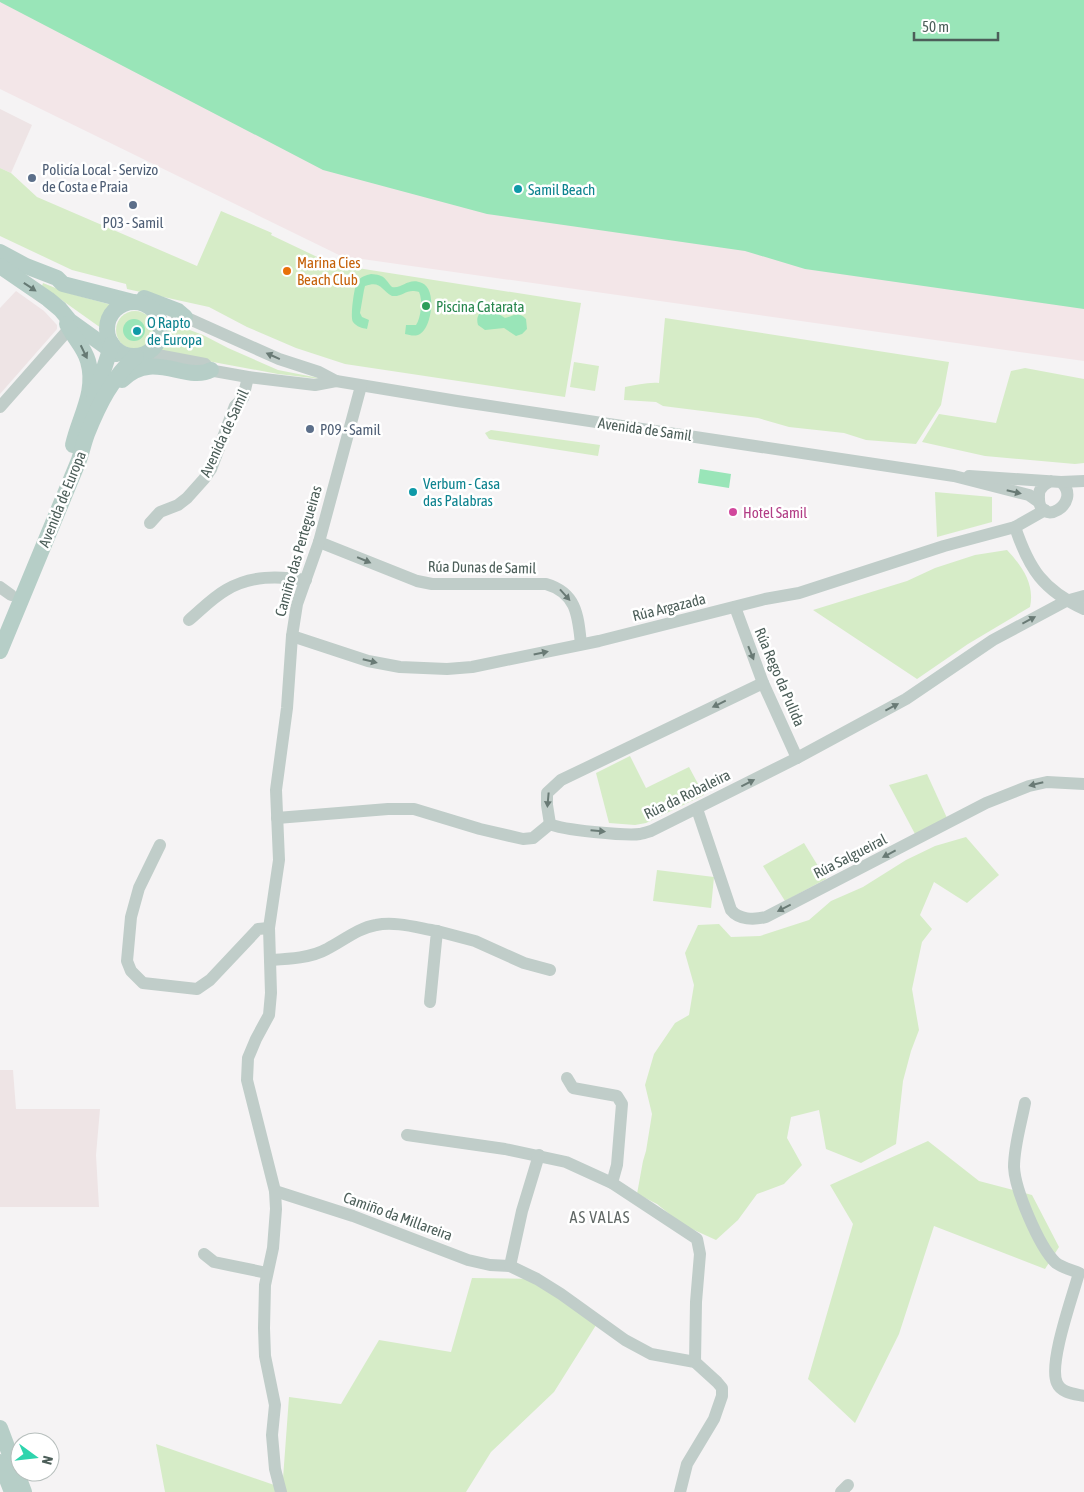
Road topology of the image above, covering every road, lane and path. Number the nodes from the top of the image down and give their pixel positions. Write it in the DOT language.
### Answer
graph roads {
  1 [pos="0,252"];
  2 [pos="0,266"];
  3 [pos="57,278"];
  4 [pos="133,302"];
  5 [pos="60,309"];
  6 [pos="153,310"];
  7 [pos="185,317"];
  8 [pos="69,329"];
  9 [pos="110,344"];
  10 [pos="138,357"];
  11 [pos="211,370"];
  12 [pos="248,377"];
  13 [pos="336,381"];
  14 [pos="361,386"];
  15 [pos="0,407"];
  16 [pos="76,452"];
  17 [pos="954,476"];
  18 [pos="1056,481"];
  19 [pos="1084,481"];
  20 [pos="1042,506"];
  21 [pos="150,523"];
  22 [pos="1015,527"];
  23 [pos="319,542"];
  24 [pos="306,580"];
  25 [pos="6,591"];
  26 [pos="1084,596"];
  27 [pos="1066,601"];
  28 [pos="735,607"];
  29 [pos="1084,609"];
  30 [pos="189,620"];
  31 [pos="0,623"];
  32 [pos="292,636"];
  33 [pos="581,644"];
  34 [pos="0,651"];
  35 [pos="763,683"];
  36 [pos="797,758"];
  37 [pos="1084,784"];
  38 [pos="697,809"];
  39 [pos="277,818"];
  40 [pos="550,824"];
  41 [pos="160,846"];
  42 [pos="269,928"];
  43 [pos="437,931"];
  44 [pos="270,960"];
  45 [pos="550,970"];
  46 [pos="430,1002"];
  47 [pos="567,1078"];
  48 [pos="1025,1103"];
  49 [pos="408,1136"];
  50 [pos="539,1155"];
  51 [pos="612,1183"];
  52 [pos="276,1191"];
  53 [pos="204,1254"];
  54 [pos="510,1266"];
  55 [pos="268,1274"];
  56 [pos="695,1362"];
  57 [pos="1084,1396"];
  58 [pos="0,1428"];
  59 [pos="0,1462"];
  60 [pos="12,1492"];
  61 [pos="24,1492"];
  62 [pos="281,1492"];
  63 [pos="680,1492"];
  1 -- 3 [label="main road, Avenida de Samil"];
  2 -- 5 [label="main road, Avenida de Samil, one-way"];
  3 -- 4 [label="main road, Avenida de Samil"];
  3 -- 7 [label="main road, Avenida de Samil"];
  4 -- 6 [label="main road"];
  4 -- 9 [label="main road"];
  5 -- 8 [label="main road"];
  5 -- 9 [label="main road, Avenida de Samil"];
  6 -- 7 [label="street, Avenida de Samil"];
  6 -- 10 [label="main road"];
  13 -- 7 [label="street, Avenida de Samil, one-way"];
  8 -- 15 [label="street"];
  8 -- 16 [label="main road, one-way"];
  9 -- 10 [label="main road, Avenida de Samil"];
  9 -- 16 [label="main road, Avenida de Europa"];
  10 -- 11 [label="street, Avenida de Samil"];
  10 -- 16 [label="main road, Avenida de Europa"];
  11 -- 12 [label="street, Avenida de Samil"];
  11 -- 16 [label="main road"];
  12 -- 13 [label="street, Avenida de Samil"];
  12 -- 21 [label="street, Avenida de Samil"];
  13 -- 14 [label="street, Avenida de Samil"];
  14 -- 17 [label="street, Avenida de Samil"];
  14 -- 23 [label="street, Camiño das Pertegueiras"];
  16 -- 25 [label="main road, Avenida de Europa"];
  16 -- 34 [label="main road, Avenida de Europa"];
  17 -- 18 [label="street, Avenida de Samil"];
  17 -- 20 [label="street, Avenida de Samil, one-way"];
  18 -- 19 [label="street, Avenida de Samil"];
  18 -- 20 [label="street"];
  18 -- 20 [label="street"];
  20 -- 22 [label="street, Rúa Argazada"];
  22 -- 27 [label="street"];
  22 -- 28 [label="street, Rúa Argazada"];
  23 -- 24 [label="street, Camiño das Pertegueiras"];
  23 -- 33 [label="street, Rúa Dunas de Samil, one-way"];
  24 -- 30 [label="street"];
  24 -- 32 [label="street, Camiño das Pertegueiras"];
  25 -- 31 [label="main road, Avenida de Europa"];
  26 -- 27 [label="street, Rúa da Robaleira"];
  27 -- 29 [label="street"];
  36 -- 27 [label="street, Rúa da Robaleira, one-way"];
  28 -- 33 [label="street, Rúa Argazada"];
  28 -- 35 [label="street, Rúa Rego da Pulida, one-way"];
  32 -- 33 [label="street, Rúa Argazada, one-way"];
  32 -- 39 [label="street, Camiño das Pertegueiras"];
  35 -- 36 [label="street, Rúa Rego da Pulida"];
  35 -- 40 [label="street, one-way"];
  38 -- 36 [label="street, Rúa da Robaleira, one-way"];
  37 -- 38 [label="street, Rúa Salgueiral, one-way"];
  40 -- 38 [label="street, Rúa da Robaleira, one-way"];
  39 -- 40 [label="street"];
  39 -- 42 [label="street, Camiño das Pertegueiras"];
  41 -- 42 [label="street"];
  42 -- 44 [label="street, Camiño das Pertegueiras"];
  43 -- 44 [label="street"];
  43 -- 45 [label="street"];
  43 -- 46 [label="street"];
  44 -- 52 [label="street, Camiño das Pertegueiras"];
  47 -- 51 [label="street"];
  48 -- 57 [label="street"];
  49 -- 50 [label="street"];
  50 -- 51 [label="street"];
  50 -- 54 [label="street"];
  51 -- 56 [label="street"];
  52 -- 54 [label="street, Camiño da Millareira"];
  52 -- 55 [label="street, Camiño das Pertegueiras"];
  53 -- 55 [label="street"];
  54 -- 56 [label="street, Camiño da Millareira"];
  55 -- 62 [label="street, Camiño das Pertegueiras"];
  56 -- 63 [label="street"];
  58 -- 61 [label="main road"];
  59 -- 60 [label="main road"];
}
